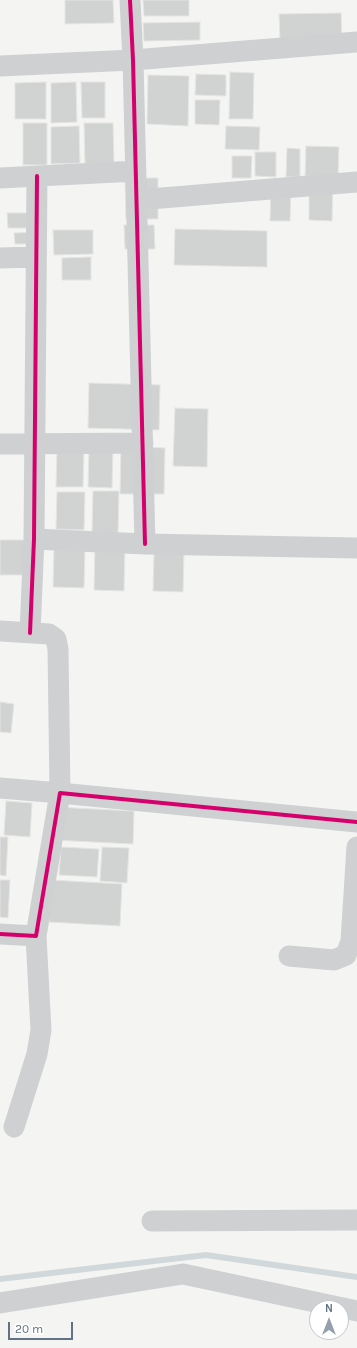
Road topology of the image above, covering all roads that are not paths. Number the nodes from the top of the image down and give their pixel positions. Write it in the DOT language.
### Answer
graph roads {
  1 [pos="130,0"];
  2 [pos="357,42"];
  3 [pos="133,60"];
  4 [pos="0,66"];
  5 [pos="136,171"];
  6 [pos="37,176"];
  7 [pos="0,178"];
  8 [pos="357,182"];
  9 [pos="136,200"];
  10 [pos="36,257"];
  11 [pos="0,258"];
  12 [pos="34,443"];
  13 [pos="142,443"];
  14 [pos="0,444"];
  15 [pos="34,539"];
  16 [pos="145,544"];
  17 [pos="357,548"];
  18 [pos="0,631"];
  19 [pos="30,633"];
  20 [pos="0,788"];
  21 [pos="60,793"];
  22 [pos="357,822"];
  23 [pos="357,847"];
  24 [pos="0,934"];
  25 [pos="36,936"];
  26 [pos="289,956"];
  27 [pos="14,1127"];
  28 [pos="357,1220"];
  29 [pos="152,1221"];
  30 [pos="0,1303"];
  31 [pos="357,1311"];
  1 -- 3 [label="street"];
  2 -- 3 [label="street"];
  3 -- 4 [label="street"];
  3 -- 5 [label="street"];
  5 -- 6 [label="street"];
  5 -- 9 [label="street"];
  6 -- 7 [label="street"];
  6 -- 10 [label="street"];
  8 -- 9 [label="street"];
  9 -- 13 [label="street"];
  10 -- 11 [label="street"];
  10 -- 12 [label="street"];
  12 -- 13 [label="street"];
  12 -- 14 [label="street"];
  12 -- 15 [label="street"];
  13 -- 16 [label="street"];
  15 -- 16 [label="street"];
  15 -- 19 [label="street"];
  16 -- 17 [label="street"];
  18 -- 19 [label="street"];
  19 -- 21 [label="street"];
  20 -- 21 [label="street"];
  21 -- 22 [label="street"];
  21 -- 25 [label="street"];
  23 -- 26 [label="street"];
  24 -- 25 [label="street"];
  25 -- 27 [label="street"];
  28 -- 29 [label="street"];
  30 -- 31 [label="street"];
}
